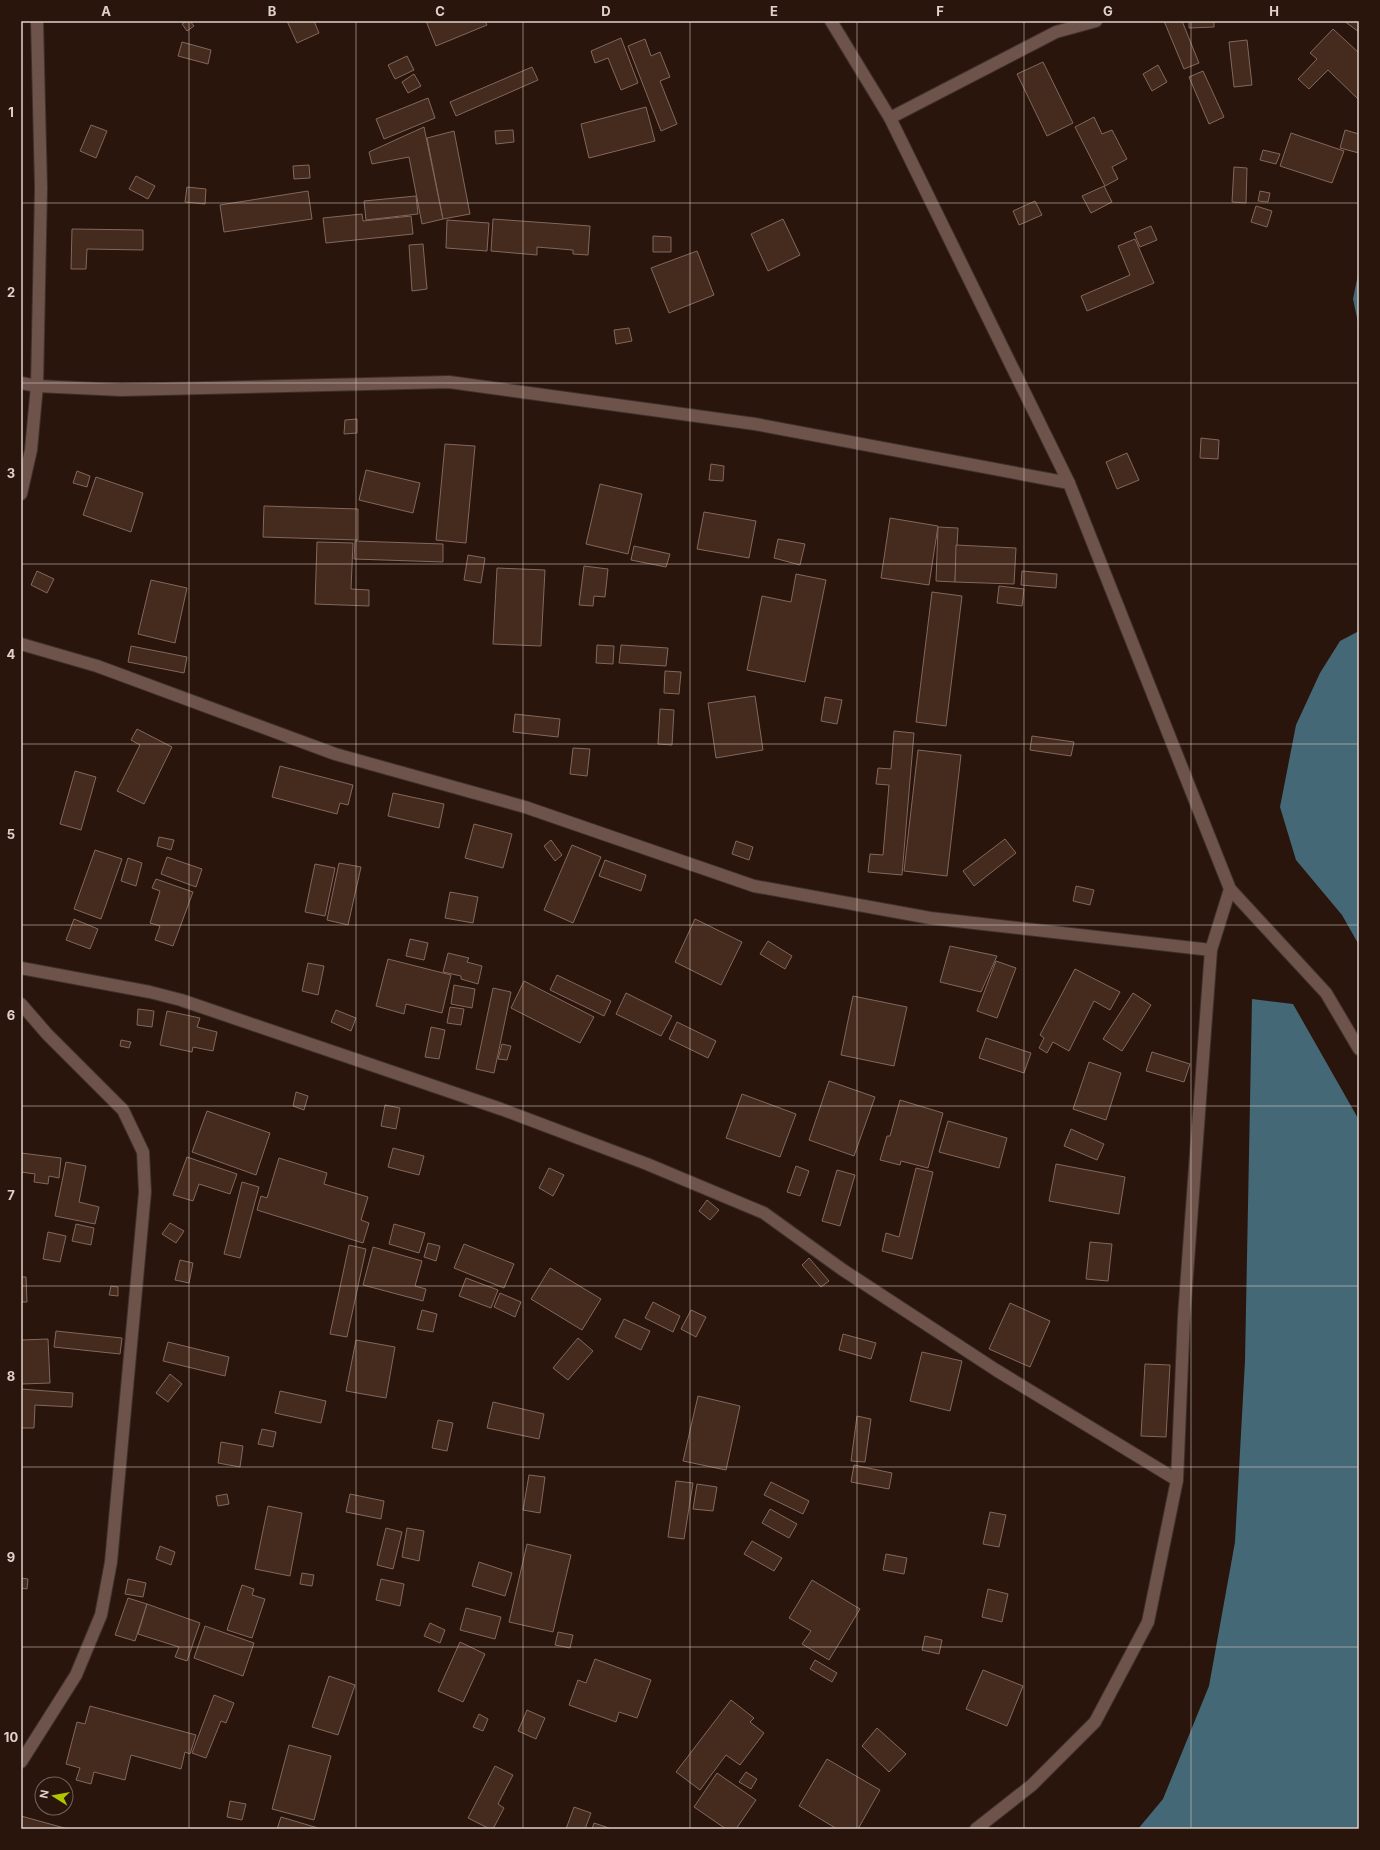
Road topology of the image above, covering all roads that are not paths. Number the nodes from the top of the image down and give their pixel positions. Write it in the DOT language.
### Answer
graph roads {
  1 [pos="38,21"];
  2 [pos="831,21"];
  3 [pos="1096,21"];
  4 [pos="890,118"];
  5 [pos="21,383"];
  6 [pos="37,386"];
  7 [pos="1069,482"];
  8 [pos="21,494"];
  9 [pos="21,644"];
  10 [pos="1230,889"];
  11 [pos="1211,950"];
  12 [pos="21,968"];
  13 [pos="21,1004"];
  14 [pos="1359,1049"];
  15 [pos="1177,1480"];
  16 [pos="21,1762"];
  17 [pos="976,1829"];
  1 -- 6 [label="street"];
  2 -- 4 [label="street"];
  3 -- 4 [label="street"];
  4 -- 7 [label="street"];
  5 -- 6 [label="street"];
  6 -- 7 [label="street"];
  6 -- 8 [label="street"];
  7 -- 10 [label="street"];
  9 -- 11 [label="street"];
  10 -- 11 [label="street"];
  10 -- 14 [label="street"];
  11 -- 15 [label="street"];
  12 -- 15 [label="street"];
  13 -- 16 [label="street"];
  15 -- 17 [label="street"];
}
